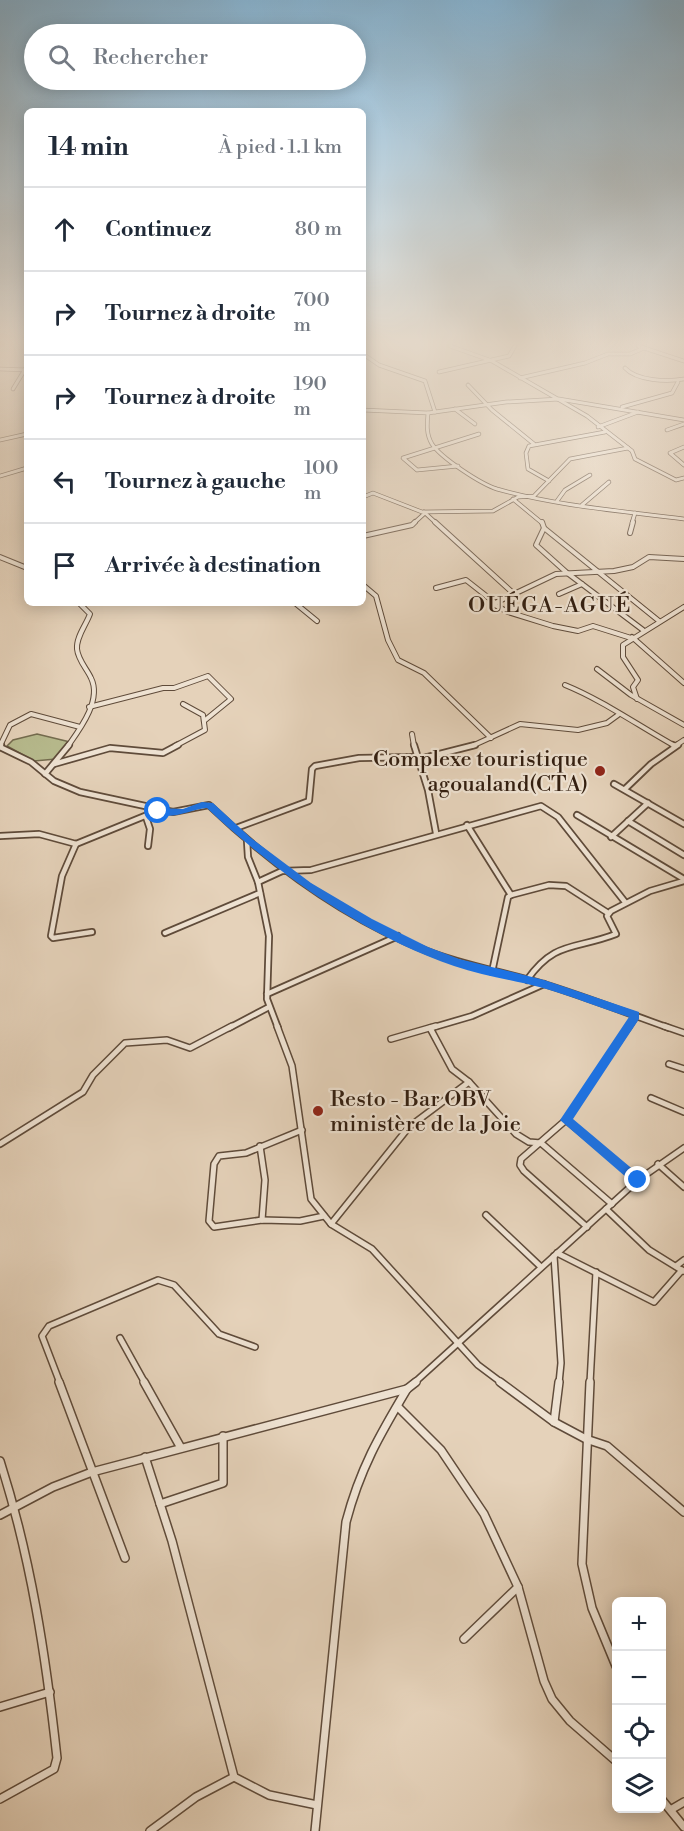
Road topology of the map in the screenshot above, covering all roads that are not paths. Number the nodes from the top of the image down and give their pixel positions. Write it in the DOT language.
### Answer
graph roads {
  1 [pos="427,431"];
  2 [pos="519,431"];
  3 [pos="605,432"];
  4 [pos="479,434"];
  5 [pos="24,435"];
  6 [pos="0,440"];
  7 [pos="534,444"];
  8 [pos="433,446"];
  9 [pos="684,447"];
  10 [pos="628,448"];
  11 [pos="684,465"];
  12 [pos="459,466"];
  13 [pos="24,469"];
  14 [pos="590,475"];
  15 [pos="0,476"];
  16 [pos="684,478"];
  17 [pos="549,481"];
  18 [pos="609,482"];
  19 [pos="366,496"];
  20 [pos="534,496"];
  21 [pos="513,499"];
  22 [pos="557,501"];
  23 [pos="582,505"];
  24 [pos="424,512"];
  25 [pos="684,512"];
  26 [pos="635,513"];
  27 [pos="678,519"];
  28 [pos="684,519"];
  29 [pos="544,528"];
  30 [pos="630,533"];
  31 [pos="366,535"];
  32 [pos="0,557"];
  33 [pos="684,559"];
  34 [pos="24,567"];
  35 [pos="596,571"];
  36 [pos="566,572"];
  37 [pos="582,584"];
  38 [pos="366,588"];
  39 [pos="436,588"];
  40 [pos="513,593"];
  41 [pos="559,594"];
  42 [pos="494,602"];
  43 [pos="82,606"];
  44 [pos="299,606"];
  45 [pos="684,607"];
  46 [pos="317,621"];
  47 [pos="659,621"];
  48 [pos="643,630"];
  49 [pos="631,637"];
  50 [pos="597,669"];
  51 [pos="684,683"];
  52 [pos="565,685"];
  53 [pos="638,699"];
  54 [pos="183,704"];
  55 [pos="89,707"];
  56 [pos="618,715"];
  57 [pos="204,721"];
  58 [pos="684,726"];
  59 [pos="80,727"];
  60 [pos="412,734"];
  61 [pos="491,738"];
  62 [pos="684,740"];
  63 [pos="675,746"];
  64 [pos="0,747"];
  65 [pos="416,758"];
  66 [pos="54,764"];
  67 [pos="45,774"];
  68 [pos="614,784"];
  69 [pos="625,789"];
  70 [pos="648,803"];
  71 [pos="158,811"];
  72 [pos="576,815"];
  73 [pos="146,817"];
  74 [pos="628,821"];
  75 [pos="684,824"];
  76 [pos="467,825"];
  77 [pos="236,828"];
  78 [pos="436,833"];
  79 [pos="0,836"];
  80 [pos="611,837"];
  81 [pos="247,840"];
  82 [pos="76,844"];
  83 [pos="148,846"];
  84 [pos="684,855"];
  85 [pos="311,870"];
  86 [pos="287,871"];
  87 [pos="684,880"];
  88 [pos="258,882"];
  89 [pos="307,885"];
  90 [pos="260,893"];
  91 [pos="511,895"];
  92 [pos="626,902"];
  93 [pos="608,913"];
  94 [pos="92,932"];
  95 [pos="165,933"];
  96 [pos="398,936"];
  97 [pos="492,972"];
  98 [pos="527,980"];
  99 [pos="544,984"];
  100 [pos="267,994"];
  101 [pos="269,1006"];
  102 [pos="636,1016"];
  103 [pos="430,1028"];
  104 [pos="684,1033"];
  105 [pos="391,1039"];
  106 [pos="669,1064"];
  107 [pos="684,1069"];
  108 [pos="469,1082"];
  109 [pos="651,1098"];
  110 [pos="684,1112"];
  111 [pos="566,1120"];
  112 [pos="302,1130"];
  113 [pos="541,1143"];
  114 [pos="0,1144"];
  115 [pos="260,1146"];
  116 [pos="684,1148"];
  117 [pos="658,1164"];
  118 [pos="638,1180"];
  119 [pos="684,1186"];
  120 [pos="612,1204"];
  121 [pos="606,1209"];
  122 [pos="486,1215"];
  123 [pos="324,1216"];
  124 [pos="262,1220"];
  125 [pos="331,1224"];
  126 [pos="586,1227"];
  127 [pos="555,1254"];
  128 [pos="684,1260"];
  129 [pos="541,1267"];
  130 [pos="681,1269"];
  131 [pos="596,1272"];
  132 [pos="120,1338"];
  133 [pos="458,1345"];
  134 [pos="255,1347"];
  135 [pos="407,1389"];
  136 [pos="398,1407"];
  137 [pos="554,1422"];
  138 [pos="223,1436"];
  139 [pos="586,1439"];
  140 [pos="181,1448"];
  141 [pos="146,1457"];
  142 [pos="0,1461"];
  143 [pos="92,1472"];
  144 [pos="160,1504"];
  145 [pos="15,1506"];
  146 [pos="684,1512"];
  147 [pos="0,1515"];
  148 [pos="125,1558"];
  149 [pos="518,1587"];
  150 [pos="464,1639"];
  151 [pos="612,1657"];
  152 [pos="50,1692"];
  153 [pos="0,1707"];
  154 [pos="614,1759"];
  155 [pos="234,1777"];
  156 [pos="0,1799"];
  157 [pos="684,1802"];
  158 [pos="666,1804"];
  159 [pos="317,1805"];
  160 [pos="672,1809"];
  161 [pos="684,1827"];
  162 [pos="150,1831"];
  163 [pos="315,1831"];
  1 -- 8 [label="street"];
  2 -- 7 [label="street"];
  3 -- 7 [label="street"];
  3 -- 10 [label="street"];
  4 -- 8 [label="street"];
  5 -- 6 [label="street"];
  7 -- 17 [label="street"];
  8 -- 12 [label="street"];
  8 -- 12 [label="street"];
  9 -- 11 [label="street"];
  10 -- 16 [label="street"];
  10 -- 17 [label="street"];
  12 -- 20 [label="street"];
  13 -- 15 [label="street"];
  14 -- 22 [label="street"];
  17 -- 20 [label="street"];
  18 -- 23 [label="street"];
  19 -- 24 [label="street"];
  20 -- 21 [label="street"];
  20 -- 22 [label="street"];
  21 -- 24 [label="street"];
  21 -- 29 [label="street"];
  22 -- 23 [label="street"];
  23 -- 26 [label="street"];
  24 -- 31 [label="street"];
  24 -- 40 [label="street"];
  25 -- 27 [label="street"];
  26 -- 27 [label="street"];
  26 -- 30 [label="street"];
  27 -- 28 [label="street"];
  29 -- 35 [label="street"];
  29 -- 36 [label="street"];
  32 -- 34 [label="street"];
  33 -- 35 [label="street"];
  35 -- 36 [label="street"];
  35 -- 47 [label="street"];
  36 -- 37 [label="street"];
  36 -- 40 [label="street"];
  37 -- 41 [label="street"];
  37 -- 48 [label="street"];
  38 -- 61 [label="street"];
  39 -- 42 [label="street"];
  40 -- 42 [label="street"];
  42 -- 49 [label="street"];
  43 -- 55 [label="street"];
  44 -- 46 [label="street"];
  45 -- 47 [label="street"];
  47 -- 48 [label="street"];
  48 -- 49 [label="street"];
  49 -- 51 [label="street"];
  49 -- 53 [label="street"];
  50 -- 53 [label="street"];
  52 -- 56 [label="street"];
  53 -- 58 [label="street"];
  54 -- 57 [label="street"];
  55 -- 57 [label="street"];
  55 -- 59 [label="street"];
  56 -- 61 [label="street"];
  56 -- 63 [label="street"];
  57 -- 66 [label="street"];
  59 -- 64 [label="street"];
  59 -- 66 [label="street"];
  60 -- 65 [label="street"];
  61 -- 65 [label="street"];
  62 -- 63 [label="street"];
  63 -- 69 [label="street"];
  64 -- 67 [label="street"];
  65 -- 77 [label="street"];
  65 -- 78 [label="street"];
  66 -- 67 [label="street"];
  67 -- 71 [label="street"];
  68 -- 69 [label="street"];
  69 -- 70 [label="street"];
  70 -- 74 [label="street"];
  70 -- 75 [label="street"];
  71 -- 73 [label="street"];
  71 -- 77 [label="street"];
  72 -- 80 [label="street"];
  73 -- 82 [label="street"];
  73 -- 83 [label="street"];
  74 -- 80 [label="street"];
  74 -- 84 [label="street"];
  76 -- 78 [label="street"];
  76 -- 91 [label="street"];
  76 -- 92 [label="street"];
  77 -- 81 [label="street"];
  78 -- 85 [label="street"];
  79 -- 82 [label="street"];
  80 -- 87 [label="street"];
  81 -- 86 [label="street"];
  81 -- 88 [label="street"];
  82 -- 94 [label="street"];
  85 -- 86 [label="street"];
  85 -- 89 [label="street"];
  86 -- 88 [label="street"];
  86 -- 89 [label="street"];
  87 -- 92 [label="street"];
  88 -- 90 [label="street"];
  89 -- 96 [label="street"];
  90 -- 95 [label="street"];
  90 -- 100 [label="street"];
  91 -- 93 [label="street"];
  91 -- 97 [label="street"];
  92 -- 93 [label="street"];
  93 -- 98 [label="street"];
  96 -- 97 [label="street"];
  96 -- 100 [label="street"];
  97 -- 98 [label="street"];
  98 -- 99 [label="street"];
  99 -- 102 [label="street"];
  99 -- 103 [label="street"];
  100 -- 101 [label="street"];
  101 -- 112 [label="street"];
  101 -- 114 [label="street"];
  102 -- 104 [label="street"];
  102 -- 111 [label="street"];
  103 -- 105 [label="street"];
  103 -- 108 [label="street"];
  106 -- 107 [label="street"];
  108 -- 113 [label="street"];
  108 -- 125 [label="street"];
  109 -- 110 [label="street"];
  111 -- 113 [label="street"];
  111 -- 118 [label="street"];
  112 -- 115 [label="street"];
  112 -- 123 [label="street"];
  113 -- 120 [label="street"];
  113 -- 126 [label="street"];
  115 -- 124 [label="street"];
  115 -- 124 [label="street"];
  116 -- 117 [label="street"];
  117 -- 118 [label="street"];
  117 -- 119 [label="street"];
  118 -- 120 [label="street"];
  120 -- 121 [label="street"];
  121 -- 126 [label="street"];
  121 -- 130 [label="street"];
  122 -- 129 [label="street"];
  123 -- 124 [label="street"];
  123 -- 125 [label="street"];
  125 -- 133 [label="street"];
  126 -- 127 [label="street"];
  127 -- 129 [label="street"];
  127 -- 131 [label="street"];
  127 -- 137 [label="street"];
  128 -- 130 [label="street"];
  129 -- 133 [label="street"];
  130 -- 131 [label="street"];
  131 -- 139 [label="street"];
  132 -- 140 [label="street"];
  133 -- 135 [label="street"];
  133 -- 137 [label="street"];
  134 -- 143 [label="street"];
  135 -- 136 [label="street"];
  135 -- 138 [label="street"];
  136 -- 149 [label="street"];
  136 -- 159 [label="street"];
  137 -- 139 [label="street"];
  138 -- 140 [label="street"];
  138 -- 144 [label="street"];
  139 -- 146 [label="street"];
  139 -- 151 [label="street"];
  140 -- 141 [label="street"];
  141 -- 143 [label="street"];
  141 -- 144 [label="street"];
  142 -- 145 [label="street"];
  143 -- 145 [label="street"];
  143 -- 148 [label="street"];
  144 -- 155 [label="street"];
  145 -- 147 [label="street"];
  145 -- 152 [label="street"];
  149 -- 150 [label="street"];
  149 -- 154 [label="street"];
  152 -- 153 [label="street"];
  152 -- 156 [label="street"];
  155 -- 159 [label="street"];
  155 -- 162 [label="street"];
  157 -- 160 [label="street"];
  158 -- 160 [label="street"];
  159 -- 163 [label="street"];
  160 -- 161 [label="street"];
}
